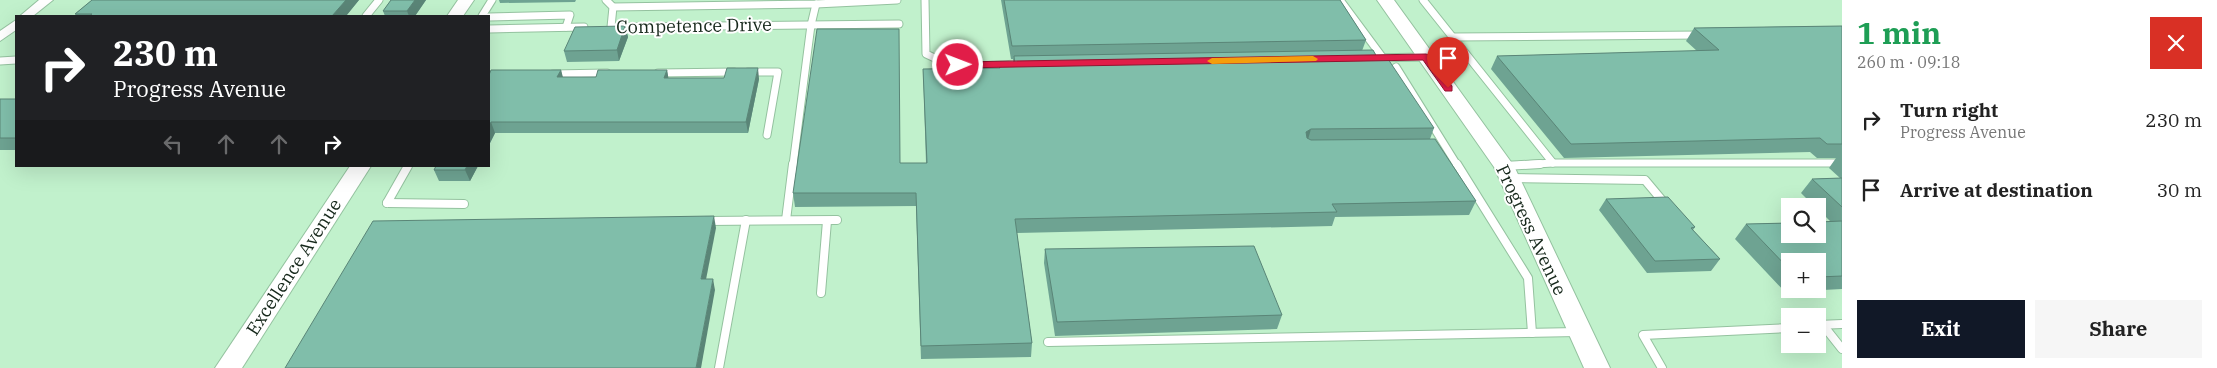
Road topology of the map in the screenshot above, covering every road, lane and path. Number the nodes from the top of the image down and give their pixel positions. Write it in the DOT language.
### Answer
graph roads {
  1 [pos="47,0"];
  2 [pos="379,0"];
  3 [pos="466,0"];
  4 [pos="492,0"];
  5 [pos="606,0"];
  6 [pos="897,0"];
  7 [pos="925,0"];
  8 [pos="1340,0"];
  9 [pos="1386,0"];
  10 [pos="1423,0"];
  11 [pos="816,4"];
  12 [pos="613,7"];
  13 [pos="27,15"];
  14 [pos="367,15"];
  15 [pos="457,15"];
  16 [pos="483,15"];
  17 [pos="490,17"];
  18 [pos="899,24"];
  19 [pos="15,25"];
  20 [pos="811,25"];
  21 [pos="611,26"];
  22 [pos="566,27"];
  23 [pos="593,27"];
  24 [pos="602,27"];
  25 [pos="490,29"];
  26 [pos="1712,34"];
  27 [pos="810,36"];
  28 [pos="819,36"];
  29 [pos="1452,36"];
  30 [pos="0,37"];
  31 [pos="1426,57"];
  32 [pos="1363,58"];
  33 [pos="1383,58"];
  34 [pos="15,60"];
  35 [pos="0,61"];
  36 [pos="1027,64"];
  37 [pos="1396,67"];
  38 [pos="618,73"];
  39 [pos="648,73"];
  40 [pos="549,74"];
  41 [pos="767,135"];
  42 [pos="1438,147"];
  43 [pos="1448,147"];
  44 [pos="1553,163"];
  45 [pos="1842,163"];
  46 [pos="360,167"];
  47 [pos="407,167"];
  48 [pos="1506,172"];
  49 [pos="464,204"];
  50 [pos="1673,213"];
  51 [pos="746,220"];
  52 [pos="786,220"];
  53 [pos="828,220"];
  54 [pos="837,220"];
  55 [pos="697,221"];
  56 [pos="821,293"];
  57 [pos="1842,324"];
  58 [pos="1826,325"];
  59 [pos="1781,328"];
  60 [pos="1579,332"];
  61 [pos="1826,332"];
  62 [pos="1532,333"];
  63 [pos="1048,342"];
  64 [pos="1842,350"];
  65 [pos="228,368"];
  66 [pos="719,368"];
  67 [pos="1596,368"];
  68 [pos="1662,368"];
  1 -- 13 [label="street"];
  2 -- 14 [label="lane"];
  3 -- 15 [label="street"];
  4 -- 16 [label="lane"];
  5 -- 12 [label="lane"];
  6 -- 11 [label="lane"];
  7 -- 36 [label="lane"];
  8 -- 33 [label="lane"];
  9 -- 31 [label="street, Progress Avenue"];
  10 -- 29 [label="lane"];
  11 -- 12 [label="lane"];
  11 -- 20 [label="lane"];
  12 -- 21 [label="lane"];
  17 -- 22 [label="lane"];
  18 -- 20 [label="lane, Competence Drive"];
  19 -- 30 [label="street"];
  20 -- 21 [label="lane, Competence Drive"];
  20 -- 27 [label="lane"];
  21 -- 24 [label="lane, Competence Drive"];
  22 -- 23 [label="lane, Competence Drive"];
  22 -- 25 [label="lane, Competence Drive"];
  26 -- 29 [label="lane"];
  27 -- 28 [label="lane"];
  27 -- 52 [label="lane"];
  29 -- 44 [label="lane"];
  31 -- 33 [label="lane"];
  31 -- 48 [label="street, Progress Avenue"];
  32 -- 33 [label="lane"];
  34 -- 35 [label="lane"];
  37 -- 43 [label="lane"];
  38 -- 40 [label="lane"];
  39 -- 41 [label="lane"];
  42 -- 43 [label="lane"];
  43 -- 62 [label="lane"];
  44 -- 45 [label="lane"];
  44 -- 48 [label="lane"];
  46 -- 65 [label="street, Excellence Avenue"];
  47 -- 49 [label="lane"];
  48 -- 50 [label="lane"];
  48 -- 60 [label="street, Progress Avenue"];
  51 -- 52 [label="lane"];
  51 -- 55 [label="lane"];
  51 -- 66 [label="lane"];
  52 -- 53 [label="lane"];
  53 -- 54 [label="lane"];
  53 -- 56 [label="lane"];
  57 -- 58 [label="lane"];
  59 -- 68 [label="lane"];
  60 -- 62 [label="lane"];
  60 -- 67 [label="street, Progress Avenue"];
  61 -- 64 [label="lane"];
  62 -- 63 [label="lane"];
}
